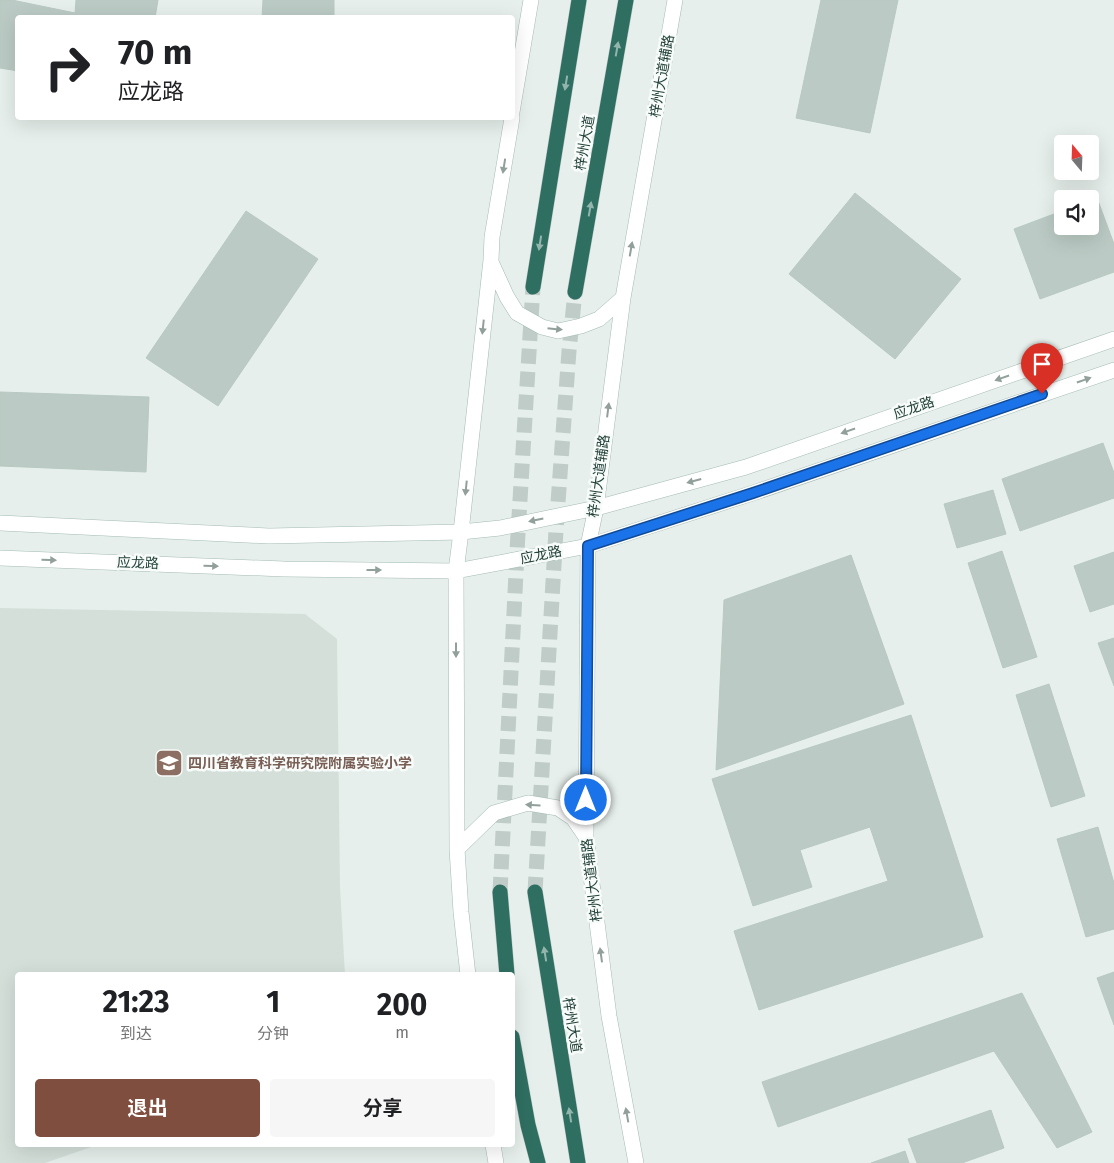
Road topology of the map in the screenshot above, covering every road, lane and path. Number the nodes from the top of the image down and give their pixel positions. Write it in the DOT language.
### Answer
graph roads {
  1 [pos="531,0"];
  2 [pos="579,0"];
  3 [pos="626,0"];
  4 [pos="675,0"];
  5 [pos="515,94"];
  6 [pos="512,120"];
  7 [pos="491,260"];
  8 [pos="533,287"];
  9 [pos="575,292"];
  10 [pos="623,298"];
  11 [pos="1114,339"];
  12 [pos="1114,370"];
  13 [pos="596,508"];
  14 [pos="0,523"];
  15 [pos="461,532"];
  16 [pos="588,546"];
  17 [pos="0,558"];
  18 [pos="456,570"];
  19 [pos="586,837"];
  20 [pos="457,849"];
  21 [pos="500,892"];
  22 [pos="535,892"];
  23 [pos="468,972"];
  24 [pos="507,972"];
  25 [pos="515,1054"];
  26 [pos="493,1147"];
  27 [pos="496,1163"];
  28 [pos="538,1163"];
  29 [pos="578,1163"];
  30 [pos="636,1163"];
  1 -- 5 [label="main road"];
  2 -- 8 [label="highway, 梓州大道, one-way"];
  9 -- 3 [label="highway, 梓州大道, one-way"];
  10 -- 4 [label="main road, 梓州大道辅路, one-way"];
  6 -- 7 [label="main road, one-way"];
  7 -- 10 [label="main road, one-way"];
  7 -- 15 [label="main road, one-way"];
  13 -- 10 [label="main road, 梓州大道辅路, one-way"];
  11 -- 13 [label="main road, 应龙路, one-way"];
  16 -- 12 [label="main road, 应龙路, one-way"];
  13 -- 15 [label="main road, 应龙路, one-way"];
  13 -- 16 [label="main road, 梓州大道辅路"];
  14 -- 15 [label="main road, 应龙路"];
  15 -- 18 [label="main road"];
  16 -- 18 [label="main road, 应龙路"];
  16 -- 19 [label="main road, 梓州大道辅路"];
  17 -- 18 [label="main road, 应龙路, one-way"];
  18 -- 20 [label="main road, one-way"];
  19 -- 20 [label="main road, one-way"];
  30 -- 19 [label="main road, 梓州大道辅路, one-way"];
  20 -- 23 [label="main road"];
  21 -- 24 [label="highway"];
  29 -- 22 [label="highway, 梓州大道, one-way"];
  25 -- 28 [label="highway"];
  26 -- 27 [label="main road"];
}
